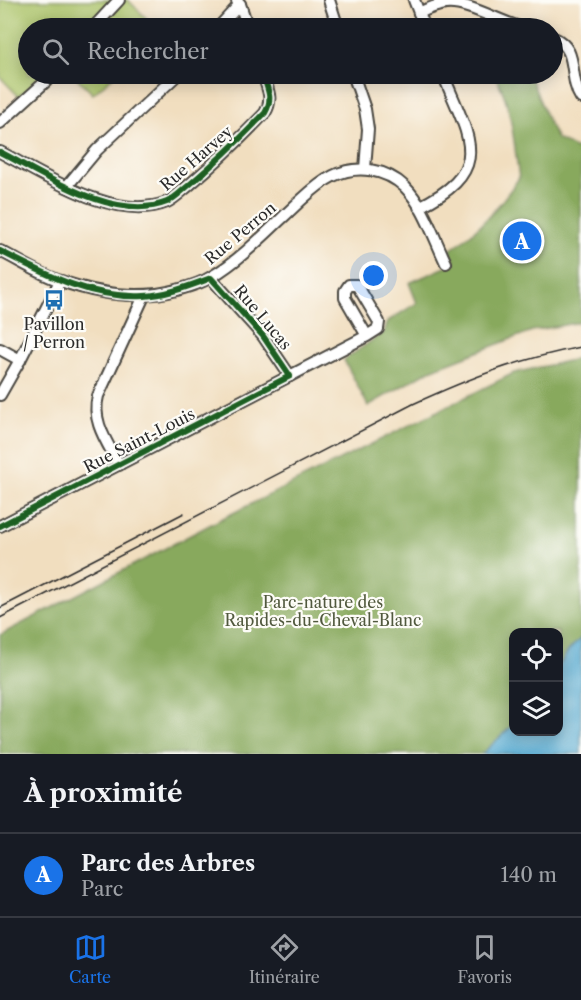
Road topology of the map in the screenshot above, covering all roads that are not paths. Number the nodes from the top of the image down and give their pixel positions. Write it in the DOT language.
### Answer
graph roads {
  1 [pos="119,0"];
  2 [pos="329,0"];
  3 [pos="414,0"];
  4 [pos="238,2"];
  5 [pos="419,13"];
  6 [pos="102,18"];
  7 [pos="226,18"];
  8 [pos="244,18"];
  9 [pos="335,18"];
  10 [pos="421,18"];
  11 [pos="492,18"];
  12 [pos="563,42"];
  13 [pos="43,84"];
  14 [pos="167,84"];
  15 [pos="266,84"];
  16 [pos="356,84"];
  17 [pos="447,84"];
  18 [pos="581,98"];
  19 [pos="0,123"];
  20 [pos="0,152"];
  21 [pos="366,169"];
  22 [pos="67,186"];
  23 [pos="419,207"];
  24 [pos="0,251"];
  25 [pos="446,262"];
  26 [pos="210,278"];
  27 [pos="60,281"];
  28 [pos="144,296"];
  29 [pos="367,336"];
  30 [pos="0,349"];
  31 [pos="21,360"];
  32 [pos="290,376"];
  33 [pos="0,395"];
  34 [pos="119,465"];
  35 [pos="0,526"];
  1 -- 6 [label="street"];
  2 -- 9 [label="street"];
  3 -- 5 [label="street"];
  4 -- 7 [label="street"];
  4 -- 8 [label="street"];
  5 -- 10 [label="street"];
  5 -- 11 [label="street"];
  12 -- 18 [label="street"];
  13 -- 19 [label="street"];
  14 -- 22 [label="street"];
  15 -- 22 [label="street, Rue Harvey"];
  16 -- 21 [label="street"];
  17 -- 23 [label="street"];
  20 -- 22 [label="street, Rue Harvey"];
  21 -- 23 [label="street, Rue Perron"];
  21 -- 26 [label="street, Rue Perron"];
  23 -- 25 [label="street, Rue Perron"];
  24 -- 27 [label="street, Rue Perron"];
  26 -- 28 [label="street, Rue Perron"];
  26 -- 32 [label="street, Rue Lucas"];
  27 -- 28 [label="street, Rue Perron"];
  27 -- 31 [label="street"];
  28 -- 34 [label="street"];
  29 -- 32 [label="street, Rue Saint-Louis"];
  30 -- 31 [label="street"];
  31 -- 33 [label="street"];
  32 -- 34 [label="street, Rue Saint-Louis"];
  34 -- 35 [label="street, Rue Saint-Louis"];
}
